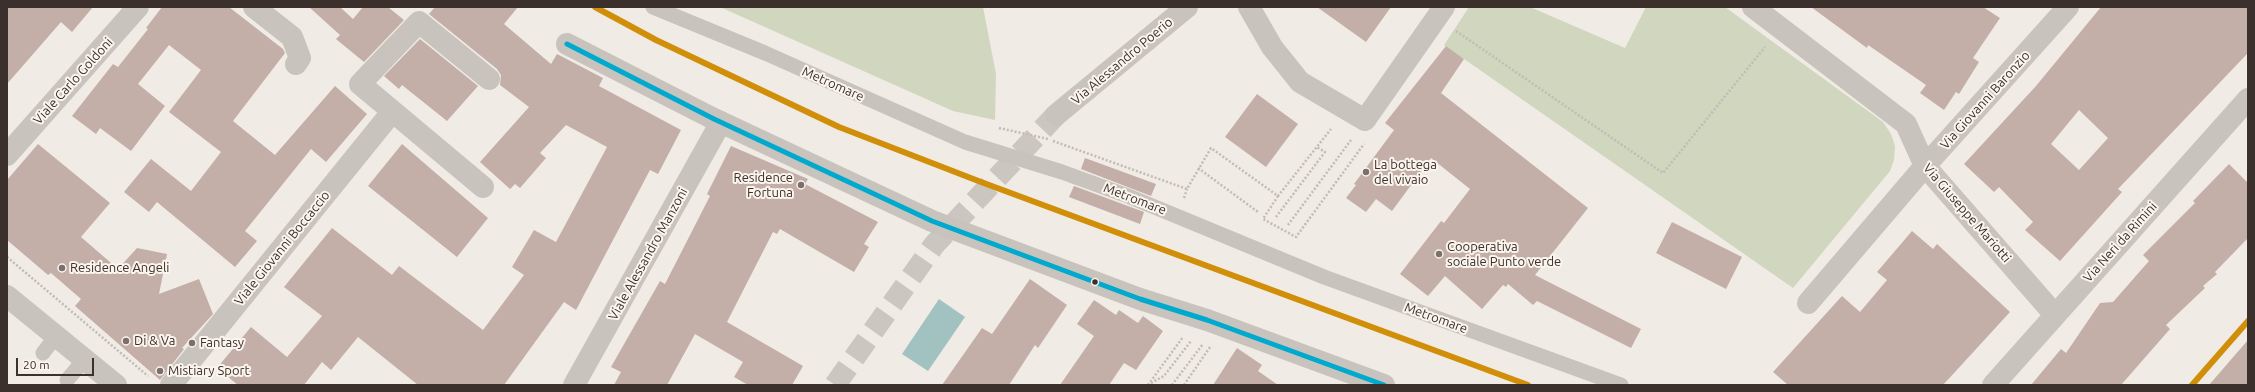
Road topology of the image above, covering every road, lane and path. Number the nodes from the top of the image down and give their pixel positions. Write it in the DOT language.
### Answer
graph roads {
  1 [pos="138,7"];
  2 [pos="254,7"];
  3 [pos="653,7"];
  4 [pos="1187,7"];
  5 [pos="1249,7"];
  6 [pos="1444,7"];
  7 [pos="1753,7"];
  8 [pos="2060,10"];
  9 [pos="1455,30"];
  10 [pos="1769,43"];
  11 [pos="567,44"];
  12 [pos="296,64"];
  13 [pos="489,79"];
  14 [pos="2248,99"];
  15 [pos="392,112"];
  16 [pos="1056,115"];
  17 [pos="721,122"];
  18 [pos="1366,130"];
  19 [pos="1317,147"];
  20 [pos="7,155"];
  21 [pos="1925,166"];
  22 [pos="1198,168"];
  23 [pos="484,187"];
  24 [pos="1187,188"];
  25 [pos="1278,196"];
  26 [pos="1184,200"];
  27 [pos="1258,212"];
  28 [pos="1276,218"];
  29 [pos="1288,225"];
  30 [pos="7,257"];
  31 [pos="7,296"];
  32 [pos="1808,303"];
  33 [pos="2055,315"];
  34 [pos="1210,321"];
  35 [pos="56,336"];
  36 [pos="1192,339"];
  37 [pos="1202,344"];
  38 [pos="43,353"];
  39 [pos="84,360"];
  40 [pos="67,380"];
  41 [pos="162,382"];
  42 [pos="1148,384"];
  43 [pos="116,385"];
  44 [pos="574,385"];
  45 [pos="1172,385"];
  46 [pos="1184,385"];
  47 [pos="1384,385"];
  48 [pos="1620,385"];
  49 [pos="1992,385"];
  1 -- 20 [label="street, Viale Carlo Goldoni"];
  2 -- 12 [label="street"];
  3 -- 48 [label="lane, Metromare"];
  4 -- 16 [label="street, Via Alessandro Poerio"];
  5 -- 18 [label="street"];
  6 -- 18 [label="street"];
  7 -- 21 [label="street, Via Giuseppe Mariotti"];
  8 -- 21 [label="street, Via Giovanni Baronzio"];
  9 -- 10 [label="path"];
  11 -- 17 [label="street"];
  13 -- 15 [label="street"];
  14 -- 33 [label="street, Via Neri da Rimini"];
  15 -- 23 [label="street"];
  15 -- 41 [label="street, Viale Giovanni Boccaccio"];
  17 -- 34 [label="street"];
  17 -- 44 [label="street, Viale Alessandro Manzoni"];
  18 -- 25 [label="path"];
  18 -- 29 [label="path"];
  19 -- 28 [label="path"];
  21 -- 32 [label="street, Via Giovanni Baronzio"];
  21 -- 33 [label="street, Via Giuseppe Mariotti"];
  22 -- 27 [label="path"];
  24 -- 26 [label="path"];
  30 -- 41 [label="path"];
  31 -- 35 [label="street"];
  33 -- 49 [label="street, Via Neri da Rimini"];
  34 -- 42 [label="path"];
  34 -- 46 [label="path"];
  34 -- 47 [label="street"];
  35 -- 38 [label="lane"];
  35 -- 39 [label="street"];
  36 -- 42 [label="path"];
  37 -- 45 [label="path"];
  39 -- 40 [label="lane"];
  39 -- 43 [label="street"];
}
